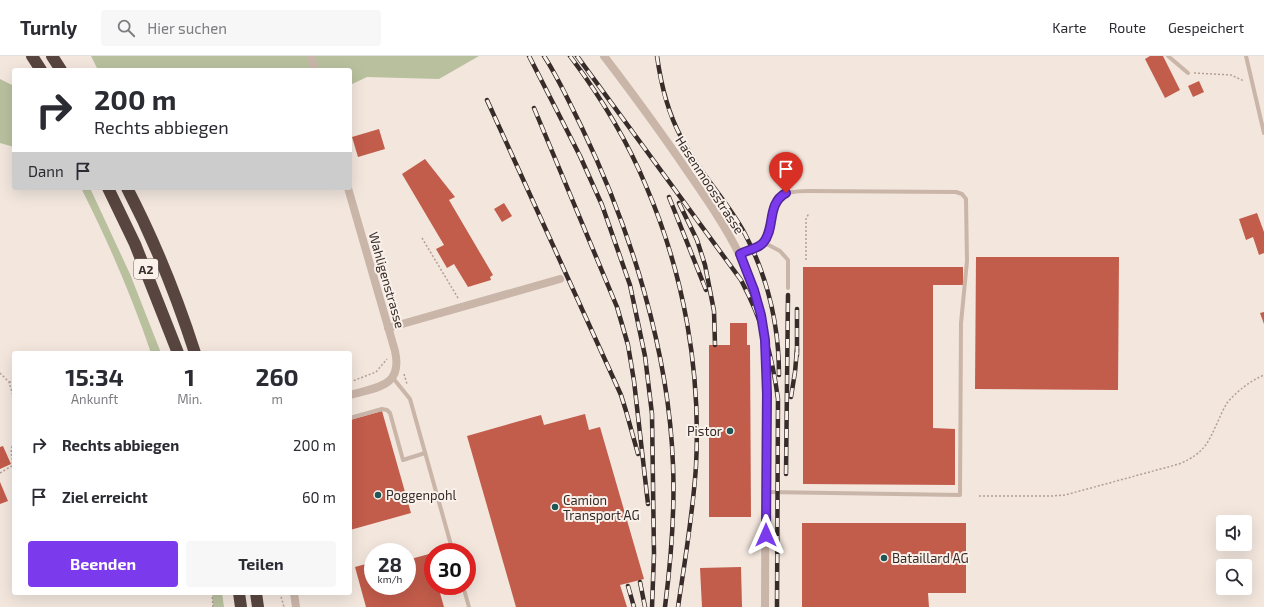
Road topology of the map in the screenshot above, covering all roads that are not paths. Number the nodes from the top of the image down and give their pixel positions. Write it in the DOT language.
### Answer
graph roads {
  1 [pos="32,56"];
  2 [pos="52,56"];
  3 [pos="311,56"];
  4 [pos="604,56"];
  5 [pos="1168,56"];
  6 [pos="1246,56"];
  7 [pos="40,68"];
  8 [pos="60,68"];
  9 [pos="314,68"];
  10 [pos="1188,73"];
  11 [pos="1264,133"];
  12 [pos="109,190"];
  13 [pos="128,190"];
  14 [pos="349,190"];
  15 [pos="763,242"];
  16 [pos="740,254"];
  17 [pos="560,279"];
  18 [pos="788,288"];
  19 [pos="388,328"];
  20 [pos="177,351"];
  21 [pos="194,351"];
  22 [pos="393,378"];
  23 [pos="352,394"];
  24 [pos="352,418"];
  25 [pos="424,453"];
  26 [pos="766,492"];
  27 [pos="450,543"];
  28 [pos="239,595"];
  29 [pos="256,595"];
  30 [pos="294,595"];
  31 [pos="465,595"];
  32 [pos="241,607"];
  33 [pos="258,607"];
  34 [pos="296,607"];
  35 [pos="469,607"];
  36 [pos="765,607"];
  1 -- 7 [label="highway"];
  2 -- 8 [label="highway"];
  3 -- 9 [label="street"];
  4 -- 16 [label="street, Hasenmoosstrasse"];
  5 -- 10 [label="lane"];
  6 -- 11 [label="lane"];
  12 -- 20 [label="highway, A2"];
  13 -- 21 [label="highway, A2"];
  14 -- 19 [label="street, Wahligenstrasse"];
  15 -- 16 [label="lane"];
  15 -- 18 [label="lane"];
  15 -- 26 [label="lane"];
  16 -- 26 [label="street, Hasenmoosstrasse"];
  17 -- 19 [label="street"];
  19 -- 22 [label="street, Wahligenstrasse"];
  22 -- 23 [label="street"];
  22 -- 25 [label="lane"];
  24 -- 25 [label="lane"];
  25 -- 27 [label="lane"];
  26 -- 36 [label="street, Hasenmoosstrasse"];
  28 -- 32 [label="highway"];
  29 -- 33 [label="highway"];
  30 -- 34 [label="street"];
  31 -- 35 [label="lane"];
}
